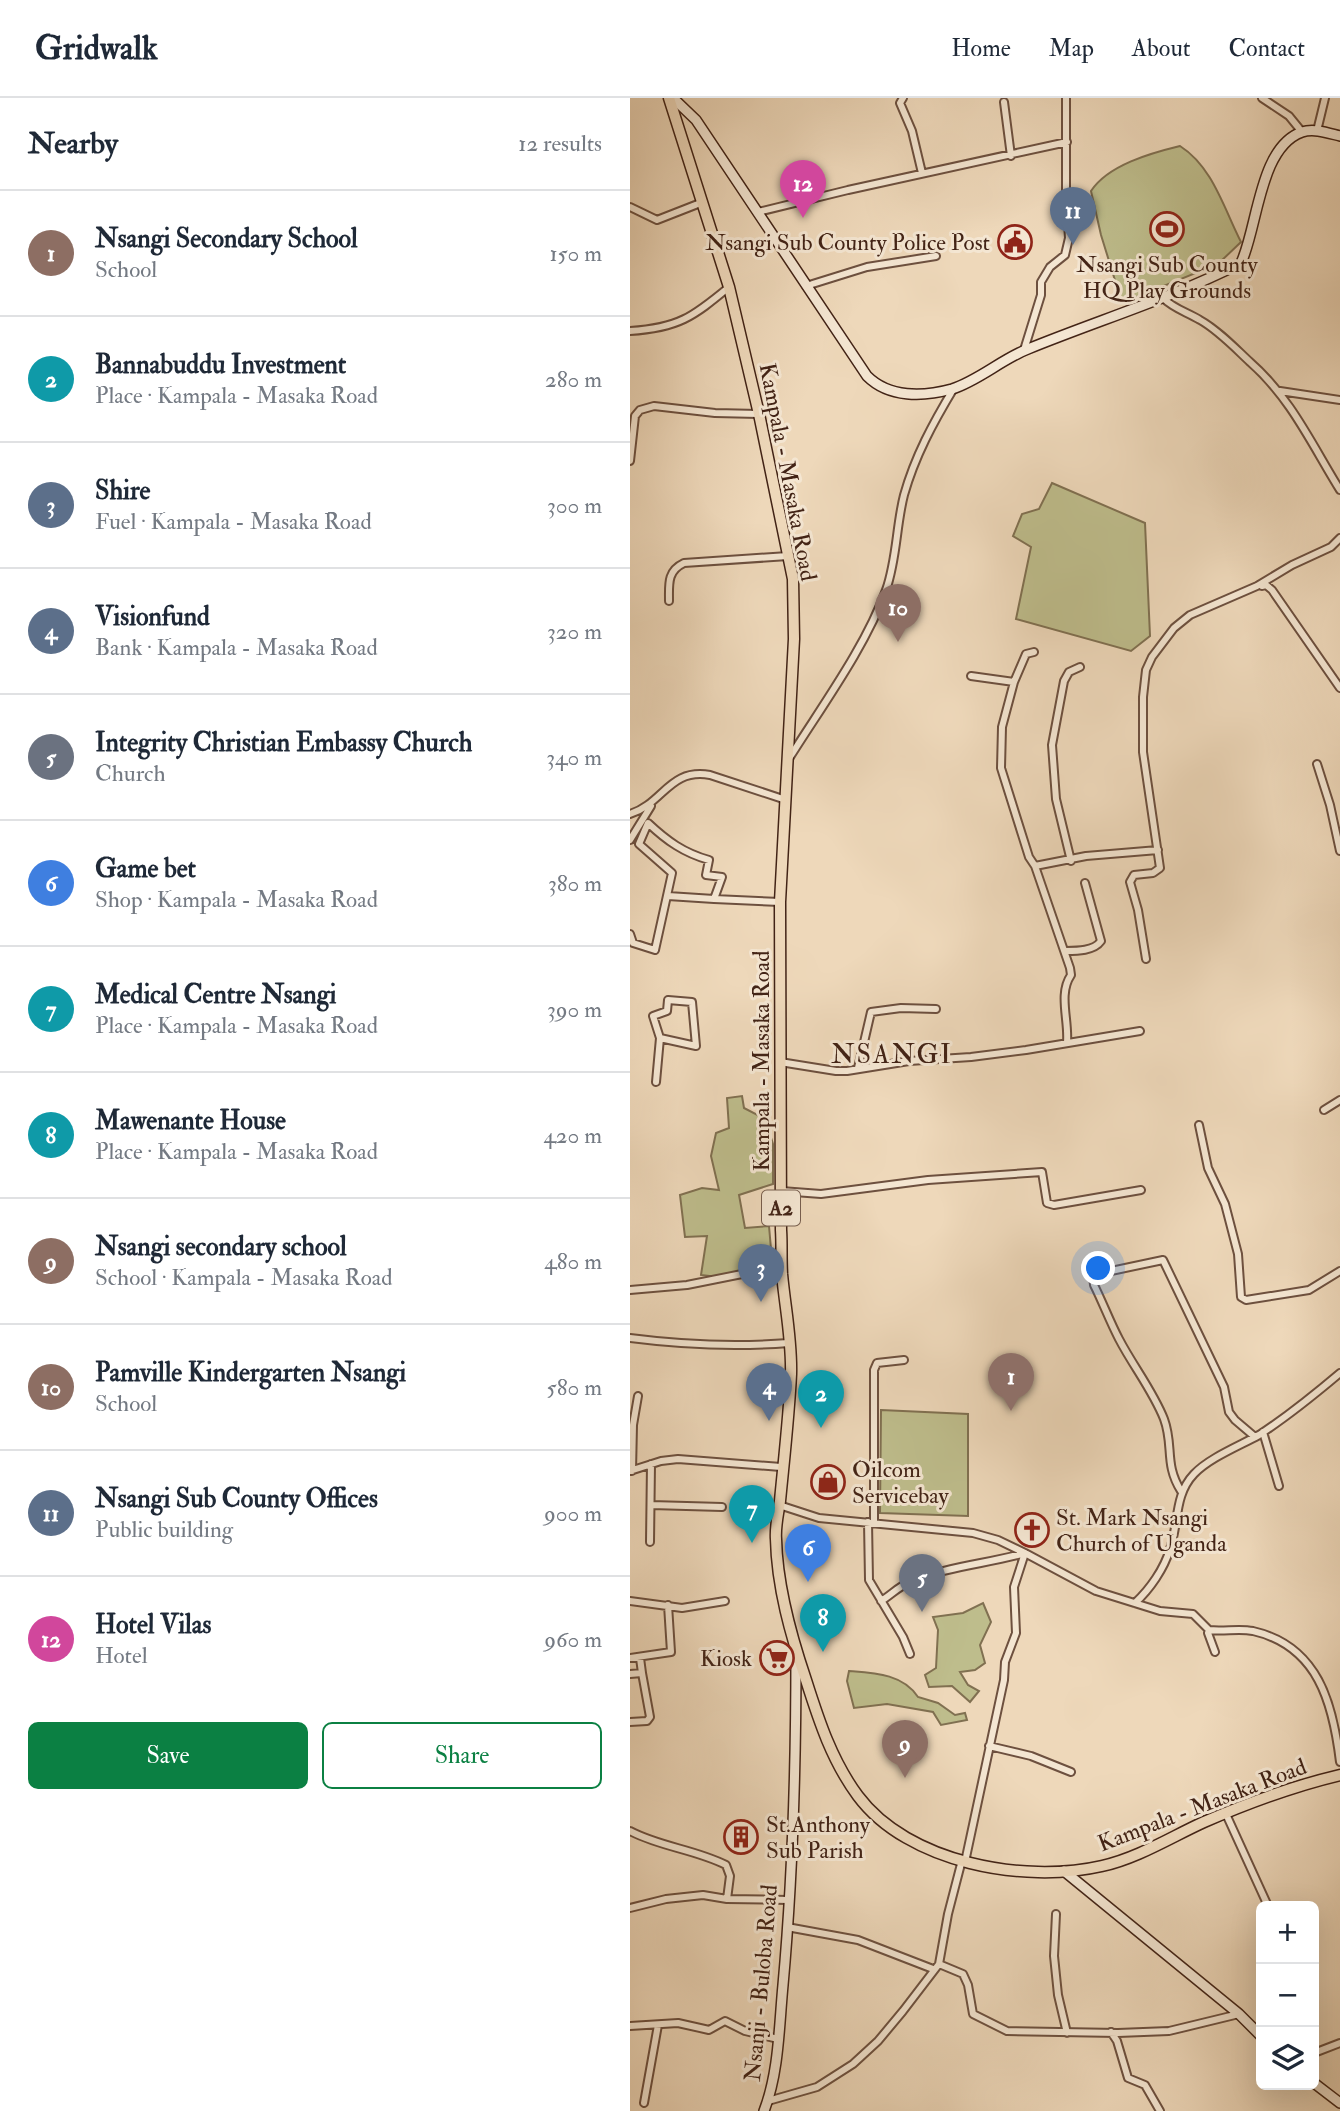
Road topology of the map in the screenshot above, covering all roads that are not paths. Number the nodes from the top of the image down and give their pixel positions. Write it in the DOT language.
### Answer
graph roads {
  1 [pos="671,98"];
  2 [pos="903,98"];
  3 [pos="1066,98"];
  4 [pos="1262,98"];
  5 [pos="1325,98"];
  6 [pos="1004,103"];
  7 [pos="1317,131"];
  8 [pos="1302,132"];
  9 [pos="1340,136"];
  10 [pos="1067,142"];
  11 [pos="1012,156"];
  12 [pos="922,173"];
  13 [pos="703,202"];
  14 [pos="630,207"];
  15 [pos="758,212"];
  16 [pos="936,256"];
  17 [pos="806,286"];
  18 [pos="729,287"];
  19 [pos="1163,298"];
  20 [pos="630,331"];
  21 [pos="1024,350"];
  22 [pos="954,388"];
  23 [pos="1280,391"];
  24 [pos="1340,400"];
  25 [pos="759,414"];
  26 [pos="632,426"];
  27 [pos="631,443"];
  28 [pos="630,461"];
  29 [pos="1340,490"];
  30 [pos="1340,538"];
  31 [pos="788,556"];
  32 [pos="1257,586"];
  33 [pos="669,601"];
  34 [pos="1034,653"];
  35 [pos="1080,667"];
  36 [pos="971,676"];
  37 [pos="1014,682"];
  38 [pos="1340,688"];
  39 [pos="789,759"];
  40 [pos="1317,764"];
  41 [pos="786,800"];
  42 [pos="654,801"];
  43 [pos="630,814"];
  44 [pos="630,840"];
  45 [pos="1158,850"];
  46 [pos="1340,850"];
  47 [pos="1071,860"];
  48 [pos="1035,866"];
  49 [pos="1085,883"];
  50 [pos="668,896"];
  51 [pos="714,899"];
  52 [pos="780,902"];
  53 [pos="630,934"];
  54 [pos="1066,951"];
  55 [pos="1146,959"];
  56 [pos="936,1009"];
  57 [pos="1140,1031"];
  58 [pos="660,1038"];
  59 [pos="1067,1042"];
  60 [pos="780,1062"];
  61 [pos="858,1068"];
  62 [pos="656,1082"];
  63 [pos="1340,1100"];
  64 [pos="1324,1110"];
  65 [pos="1199,1125"];
  66 [pos="1141,1190"];
  67 [pos="781,1191"];
  68 [pos="1340,1271"];
  69 [pos="782,1273"];
  70 [pos="630,1290"];
  71 [pos="630,1338"];
  72 [pos="789,1343"];
  73 [pos="904,1360"];
  74 [pos="1340,1373"];
  75 [pos="638,1396"];
  76 [pos="1263,1432"];
  77 [pos="1255,1437"];
  78 [pos="652,1464"];
  79 [pos="782,1467"];
  80 [pos="631,1471"];
  81 [pos="1279,1486"];
  82 [pos="1181,1491"];
  83 [pos="651,1505"];
  84 [pos="779,1505"];
  85 [pos="722,1507"];
  86 [pos="871,1522"];
  87 [pos="649,1542"];
  88 [pos="1025,1553"];
  89 [pos="630,1601"];
  90 [pos="725,1601"];
  91 [pos="881,1601"];
  92 [pos="1135,1603"];
  93 [pos="668,1605"];
  94 [pos="1209,1630"];
  95 [pos="796,1649"];
  96 [pos="1215,1653"];
  97 [pos="910,1654"];
  98 [pos="630,1658"];
  99 [pos="640,1658"];
  100 [pos="642,1673"];
  101 [pos="630,1675"];
  102 [pos="630,1722"];
  103 [pos="989,1745"];
  104 [pos="1340,1762"];
  105 [pos="1071,1772"];
  106 [pos="1340,1775"];
  107 [pos="1226,1814"];
  108 [pos="630,1831"];
  109 [pos="964,1861"];
  110 [pos="1064,1871"];
  111 [pos="727,1899"];
  112 [pos="789,1900"];
  113 [pos="1266,1901"];
  114 [pos="630,1908"];
  115 [pos="1056,1914"];
  116 [pos="787,1927"];
  117 [pos="936,1967"];
  118 [pos="1239,2014"];
  119 [pos="658,2025"];
  120 [pos="630,2026"];
  121 [pos="1256,2031"];
  122 [pos="1111,2032"];
  123 [pos="1067,2033"];
  124 [pos="778,2039"];
  125 [pos="1340,2043"];
  126 [pos="1319,2051"];
  127 [pos="1319,2087"];
  128 [pos="768,2101"];
  129 [pos="644,2103"];
  130 [pos="1340,2103"];
  131 [pos="764,2111"];
  132 [pos="1160,2111"];
  1 -- 13 [label="main road, Kampala - Masaka Road / A2"];
  1 -- 15 [label="street"];
  2 -- 12 [label="street"];
  3 -- 10 [label="street"];
  4 -- 8 [label="street"];
  5 -- 7 [label="street"];
  6 -- 11 [label="street"];
  7 -- 8 [label="street"];
  7 -- 9 [label="street"];
  8 -- 19 [label="street"];
  10 -- 11 [label="street"];
  10 -- 21 [label="street"];
  11 -- 12 [label="street"];
  12 -- 15 [label="street"];
  13 -- 14 [label="street"];
  13 -- 18 [label="main road, Kampala - Masaka Road / A2"];
  15 -- 17 [label="street"];
  16 -- 17 [label="street"];
  17 -- 22 [label="street"];
  18 -- 20 [label="street"];
  18 -- 25 [label="main road, Kampala - Masaka Road / A2"];
  19 -- 21 [label="street"];
  19 -- 23 [label="street"];
  21 -- 22 [label="street"];
  22 -- 39 [label="street"];
  23 -- 24 [label="street"];
  23 -- 29 [label="street"];
  25 -- 26 [label="street"];
  25 -- 31 [label="main road, Kampala - Masaka Road / A2"];
  26 -- 27 [label="street"];
  27 -- 28 [label="street"];
  30 -- 32 [label="street"];
  31 -- 33 [label="street"];
  31 -- 39 [label="main road, Kampala - Masaka Road / A2"];
  32 -- 38 [label="street"];
  32 -- 45 [label="street"];
  34 -- 37 [label="street"];
  35 -- 47 [label="street"];
  36 -- 37 [label="street"];
  37 -- 48 [label="street"];
  39 -- 41 [label="main road, Kampala - Masaka Road / A2"];
  40 -- 46 [label="street"];
  41 -- 42 [label="street"];
  41 -- 52 [label="main road, Kampala - Masaka Road / A2"];
  42 -- 43 [label="street"];
  42 -- 44 [label="street"];
  45 -- 47 [label="street"];
  45 -- 55 [label="street"];
  47 -- 48 [label="street"];
  48 -- 54 [label="street"];
  49 -- 54 [label="street"];
  50 -- 51 [label="street"];
  50 -- 51 [label="street"];
  50 -- 53 [label="street"];
  51 -- 52 [label="street"];
  52 -- 60 [label="main road, Kampala - Masaka Road / A2"];
  54 -- 59 [label="street"];
  56 -- 61 [label="street"];
  57 -- 59 [label="street"];
  58 -- 58 [label="street"];
  58 -- 62 [label="street"];
  59 -- 61 [label="street"];
  60 -- 61 [label="street"];
  60 -- 67 [label="main road, Kampala - Masaka Road / A2"];
  63 -- 64 [label="street"];
  65 -- 68 [label="street"];
  66 -- 67 [label="street"];
  67 -- 69 [label="main road, Kampala - Masaka Road / A2"];
  69 -- 70 [label="street"];
  69 -- 72 [label="main road, Kampala - Masaka Road / A2"];
  71 -- 72 [label="street"];
  72 -- 79 [label="main road, Kampala - Masaka Road / A2"];
  73 -- 86 [label="street"];
  74 -- 76 [label="street"];
  75 -- 80 [label="street"];
  76 -- 77 [label="street"];
  76 -- 81 [label="street"];
  77 -- 82 [label="street"];
  77 -- 82 [label="street"];
  78 -- 79 [label="street"];
  78 -- 80 [label="street"];
  78 -- 83 [label="street"];
  79 -- 84 [label="main road, Kampala - Masaka Road / A2"];
  82 -- 92 [label="street"];
  83 -- 85 [label="street"];
  83 -- 87 [label="street"];
  84 -- 86 [label="street"];
  84 -- 95 [label="main road, Kampala - Masaka Road / A2"];
  86 -- 88 [label="street"];
  86 -- 91 [label="street"];
  88 -- 91 [label="street"];
  88 -- 92 [label="street"];
  88 -- 103 [label="street"];
  89 -- 93 [label="street"];
  90 -- 93 [label="street"];
  91 -- 97 [label="street"];
  92 -- 94 [label="street"];
  93 -- 99 [label="street"];
  94 -- 96 [label="street"];
  94 -- 104 [label="street"];
  95 -- 109 [label="main road, Kampala - Masaka Road / A2"];
  95 -- 112 [label="street, Nsanji - Buloba Road"];
  98 -- 99 [label="street"];
  99 -- 100 [label="street"];
  100 -- 101 [label="street"];
  100 -- 102 [label="street"];
  103 -- 105 [label="street"];
  103 -- 109 [label="street"];
  106 -- 107 [label="main road, Kampala - Masaka Road / A2"];
  107 -- 110 [label="main road, Kampala - Masaka Road / A2"];
  107 -- 113 [label="street"];
  108 -- 111 [label="street"];
  109 -- 110 [label="main road, Kampala - Masaka Road / A2"];
  109 -- 117 [label="street"];
  110 -- 118 [label="street"];
  111 -- 112 [label="street"];
  111 -- 114 [label="street"];
  112 -- 116 [label="street, Nsanji - Buloba Road"];
  115 -- 123 [label="street"];
  116 -- 117 [label="street"];
  116 -- 124 [label="street, Nsanji - Buloba Road"];
  117 -- 123 [label="street"];
  117 -- 128 [label="street"];
  118 -- 121 [label="street"];
  118 -- 122 [label="street"];
  119 -- 120 [label="street"];
  119 -- 124 [label="street"];
  119 -- 129 [label="street"];
  122 -- 123 [label="street"];
  122 -- 132 [label="street"];
  124 -- 128 [label="street, Nsanji - Buloba Road"];
  125 -- 126 [label="street"];
  127 -- 130 [label="street"];
  128 -- 131 [label="street, Nsanji - Buloba Road"];
}
